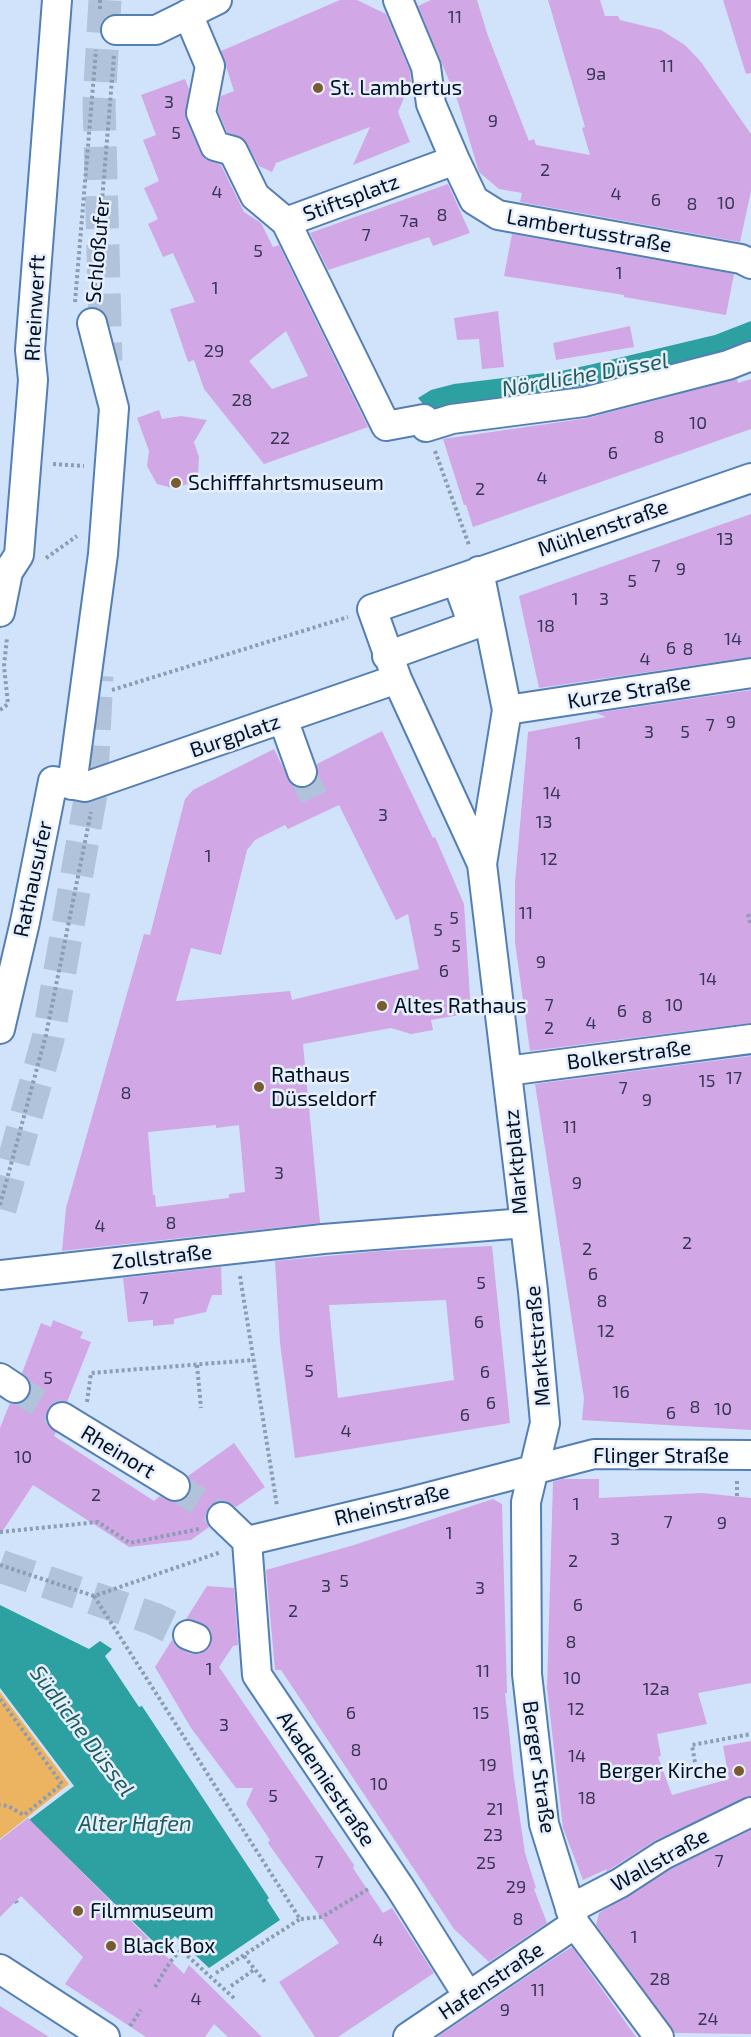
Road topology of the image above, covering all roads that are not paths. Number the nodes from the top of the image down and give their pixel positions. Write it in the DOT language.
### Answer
graph roads {
  1 [pos="57,0"];
  2 [pos="217,0"];
  3 [pos="398,0"];
  4 [pos="188,14"];
  5 [pos="106,36"];
  6 [pos="455,160"];
  7 [pos="286,222"];
  8 [pos="751,264"];
  9 [pos="83,316"];
  10 [pos="751,356"];
  11 [pos="751,478"];
  12 [pos="468,576"];
  13 [pos="0,612"];
  14 [pos="392,668"];
  15 [pos="751,673"];
  16 [pos="507,710"];
  17 [pos="283,719"];
  18 [pos="302,772"];
  19 [pos="84,784"];
  20 [pos="482,864"];
  21 [pos="0,1029"];
  22 [pos="751,1039"];
  23 [pos="507,1071"];
  24 [pos="525,1223"];
  25 [pos="323,1239"];
  26 [pos="0,1275"];
  27 [pos="72,1424"];
  28 [pos="751,1455"];
  29 [pos="536,1468"];
  30 [pos="175,1486"];
  31 [pos="214,1521"];
  32 [pos="247,1541"];
  33 [pos="751,1812"];
  34 [pos="572,1917"];
  35 [pos="0,1969"];
  36 [pos="468,1996"];
  37 [pos="105,2037"];
  38 [pos="408,2037"];
  39 [pos="659,2037"];
  1 -- 13 [label="street, Rheinwerft"];
  2 -- 4 [label="street"];
  3 -- 6 [label="street"];
  4 -- 5 [label="street"];
  4 -- 7 [label="street, Stiftsplatz"];
  6 -- 7 [label="street, Stiftsplatz"];
  6 -- 8 [label="street, Lambertusstraße"];
  7 -- 10 [label="street"];
  9 -- 19 [label="street, Schloßufer"];
  11 -- 12 [label="street, Mühlenstraße"];
  12 -- 14 [label="street, Burgplatz"];
  12 -- 14 [label="street"];
  12 -- 16 [label="street"];
  14 -- 17 [label="street, Burgplatz"];
  14 -- 20 [label="street"];
  15 -- 16 [label="street, Kurze Straße"];
  16 -- 20 [label="street"];
  17 -- 18 [label="street"];
  17 -- 19 [label="street, Burgplatz"];
  19 -- 21 [label="street, Rathausufer"];
  20 -- 23 [label="street, Marktplatz"];
  22 -- 23 [label="street, Bolkerstraße"];
  23 -- 24 [label="street, Marktplatz"];
  24 -- 25 [label="street, Marktplatz"];
  24 -- 29 [label="street, Marktstraße"];
  25 -- 26 [label="street, Zollstraße"];
  27 -- 30 [label="street, Rheinort"];
  28 -- 29 [label="street, Flinger Straße"];
  29 -- 32 [label="street, Rheinstraße"];
  29 -- 34 [label="street, Berger Straße"];
  31 -- 32 [label="street"];
  32 -- 36 [label="street, Akademiestraße"];
  33 -- 34 [label="street, Wallstraße"];
  34 -- 36 [label="street, Hafenstraße"];
  34 -- 39 [label="street, Berger Straße"];
  35 -- 37 [label="street"];
  36 -- 38 [label="street, Hafenstraße"];
}
